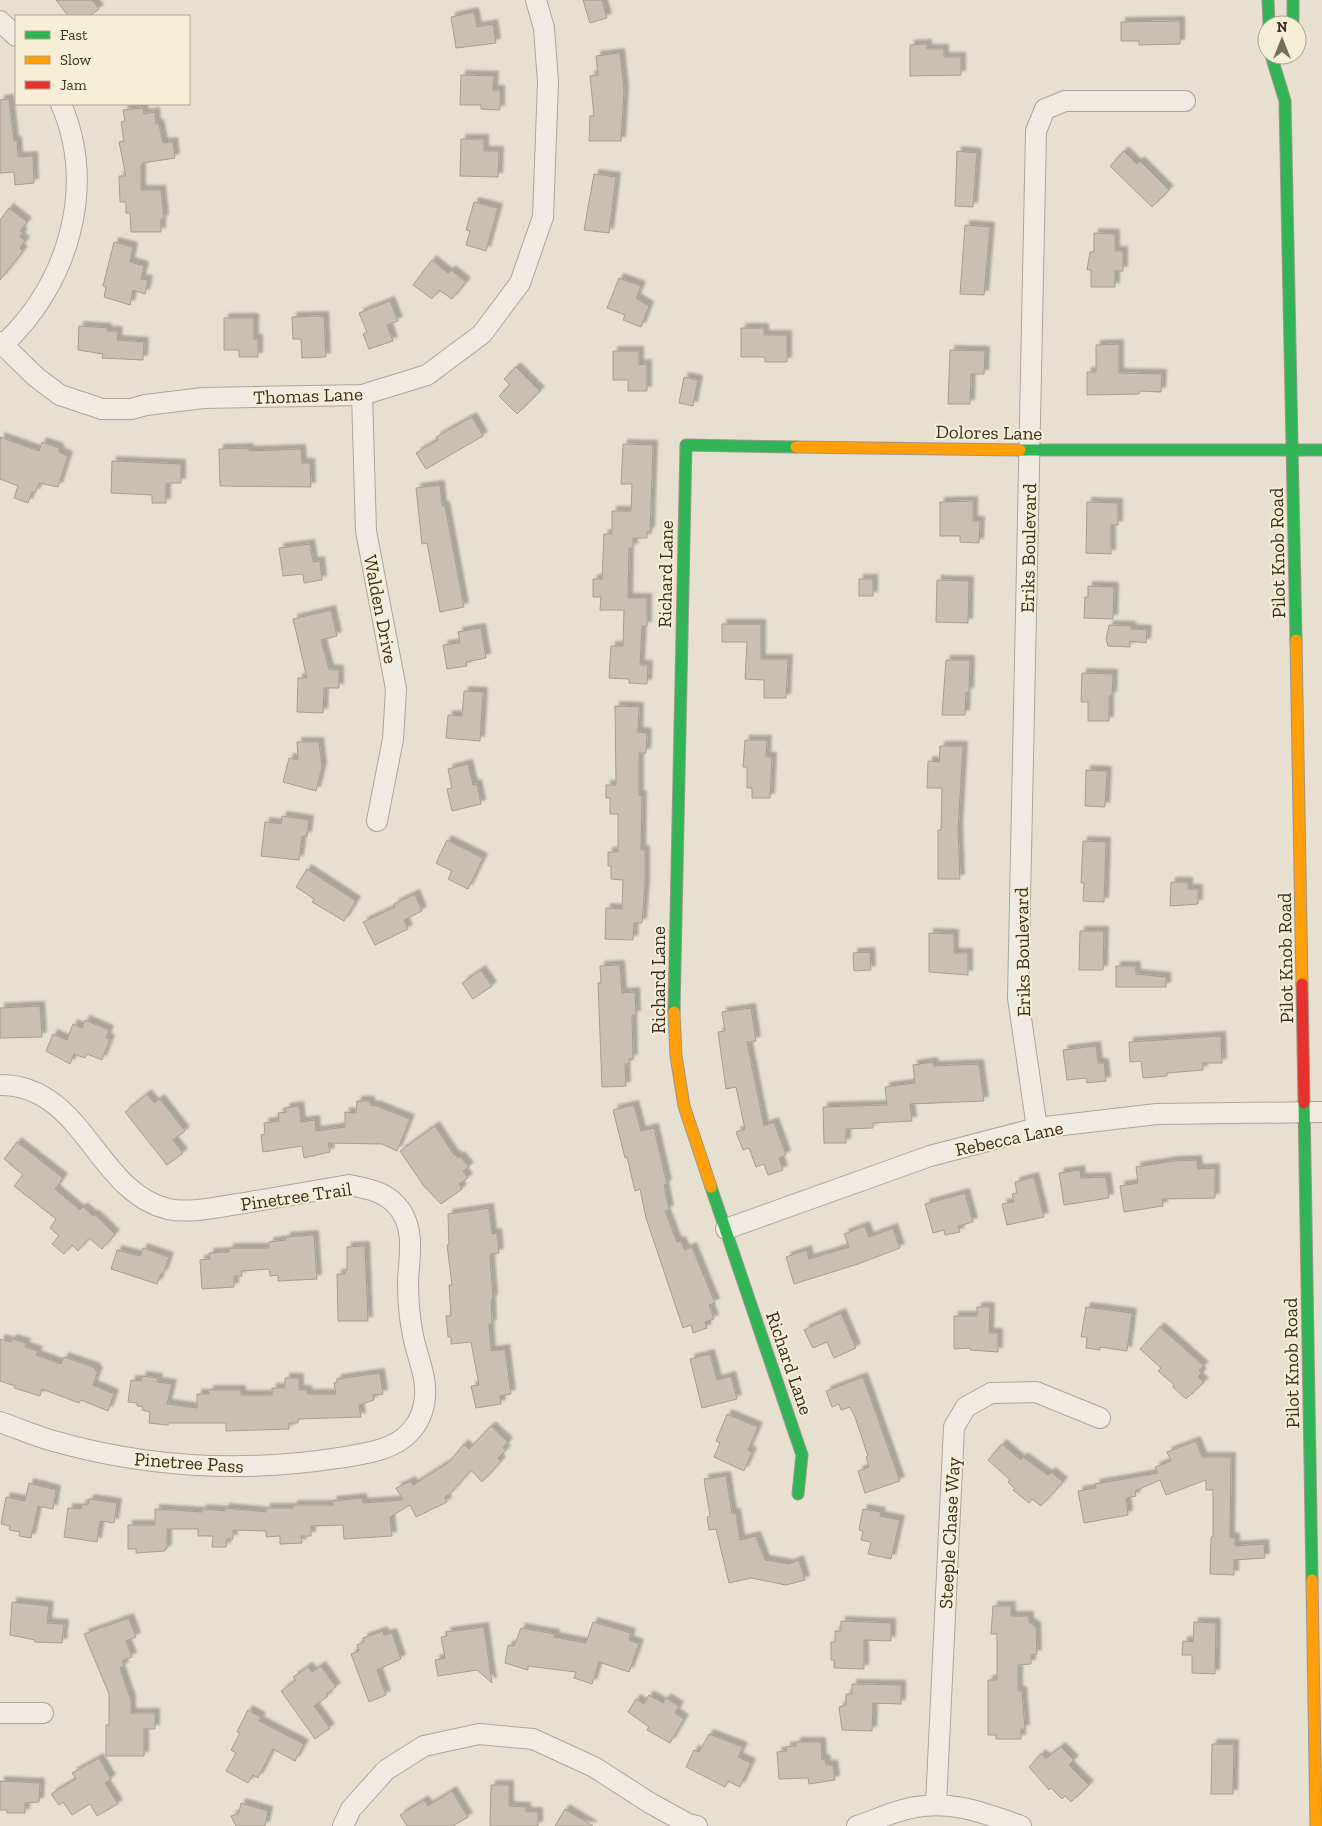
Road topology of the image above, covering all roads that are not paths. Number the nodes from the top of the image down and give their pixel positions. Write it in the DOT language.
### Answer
graph roads {
  1 [pos="536,0"];
  2 [pos="1268,0"];
  3 [pos="1293,0"];
  4 [pos="1269,15"];
  5 [pos="1293,15"];
  6 [pos="0,20"];
  7 [pos="15,35"];
  8 [pos="1274,65"];
  9 [pos="1288,65"];
  10 [pos="1281,89"];
  11 [pos="1185,101"];
  12 [pos="61,105"];
  13 [pos="2,344"];
  14 [pos="362,395"];
  15 [pos="686,445"];
  16 [pos="1030,450"];
  17 [pos="1293,450"];
  18 [pos="1322,450"];
  19 [pos="377,821"];
  20 [pos="0,1085"];
  21 [pos="1313,1112"];
  22 [pos="1037,1128"];
  23 [pos="726,1229"];
  24 [pos="1100,1418"];
  25 [pos="0,1422"];
  26 [pos="382,1448"];
  27 [pos="798,1494"];
  28 [pos="0,1713"];
  29 [pos="43,1713"];
  30 [pos="936,1805"];
  31 [pos="690,1825"];
  32 [pos="343,1826"];
  33 [pos="857,1826"];
  34 [pos="1021,1826"];
  35 [pos="1316,1826"];
  1 -- 14 [label="street, Thomas Lane"];
  2 -- 4 [label="main road"];
  3 -- 5 [label="main road"];
  6 -- 7 [label="street"];
  8 -- 10 [label="main road, Pilot Knob Road"];
  9 -- 10 [label="main road, Pilot Knob Road"];
  10 -- 17 [label="main road, Pilot Knob Road"];
  11 -- 16 [label="street, Eriks Boulevard"];
  12 -- 13 [label="street"];
  13 -- 14 [label="street, Thomas Lane"];
  14 -- 19 [label="street, Walden Drive"];
  15 -- 16 [label="main road, Dolores Lane"];
  15 -- 23 [label="main road, Richard Lane"];
  16 -- 17 [label="main road, Dolores Lane"];
  16 -- 22 [label="street, Eriks Boulevard"];
  17 -- 18 [label="main road, Dolores Lane"];
  17 -- 21 [label="main road, Pilot Knob Road"];
  20 -- 26 [label="street, Pinetree Trail"];
  21 -- 22 [label="street, Rebecca Lane"];
  21 -- 35 [label="main road, Pilot Knob Road"];
  22 -- 23 [label="street, Rebecca Lane"];
  23 -- 27 [label="main road, Richard Lane"];
  24 -- 30 [label="street, Steeple Chase Way"];
  25 -- 26 [label="street, Pinetree Pass"];
  28 -- 29 [label="street"];
  30 -- 33 [label="street"];
  30 -- 34 [label="street"];
  31 -- 32 [label="street"];
}
